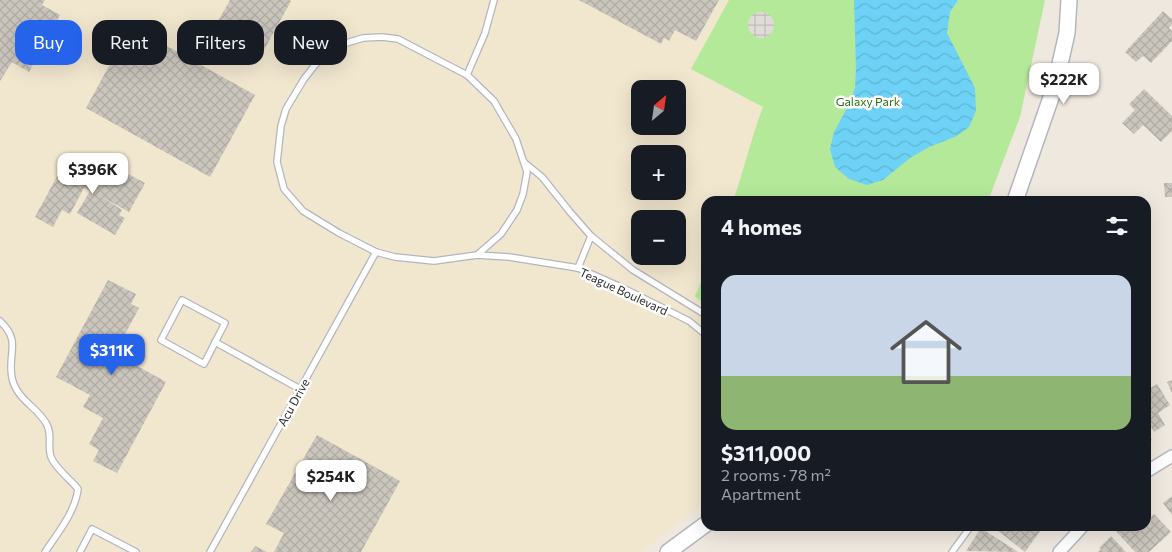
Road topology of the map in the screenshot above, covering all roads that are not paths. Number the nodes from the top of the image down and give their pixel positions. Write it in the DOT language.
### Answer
graph roads {
  1 [pos="494,0"];
  2 [pos="1069,0"];
  3 [pos="467,75"];
  4 [pos="525,163"];
  5 [pos="1017,196"];
  6 [pos="591,236"];
  7 [pos="376,252"];
  8 [pos="477,255"];
  9 [pos="578,268"];
  10 [pos="701,312"];
  11 [pos="0,321"];
  12 [pos="701,331"];
  13 [pos="215,342"];
  14 [pos="300,389"];
  15 [pos="1172,456"];
  16 [pos="1151,469"];
  17 [pos="701,528"];
  18 [pos="967,531"];
  19 [pos="1078,531"];
  20 [pos="45,552"];
  21 [pos="80,552"];
  22 [pos="136,552"];
  23 [pos="210,552"];
  24 [pos="668,552"];
  25 [pos="952,552"];
  26 [pos="1059,552"];
  1 -- 3 [label="lane"];
  2 -- 5 [label="main road"];
  3 -- 4 [label="lane, Teague Boulevard"];
  3 -- 7 [label="lane, Teague Boulevard"];
  4 -- 6 [label="lane, Teague Boulevard"];
  4 -- 8 [label="lane, Teague Boulevard"];
  6 -- 9 [label="lane"];
  6 -- 10 [label="lane, Teague Boulevard"];
  7 -- 8 [label="lane, Teague Boulevard"];
  7 -- 14 [label="lane, Acu Drive"];
  8 -- 9 [label="lane, Teague Boulevard"];
  9 -- 12 [label="lane, Teague Boulevard"];
  11 -- 20 [label="lane"];
  13 -- 13 [label="lane"];
  13 -- 14 [label="lane"];
  14 -- 23 [label="lane, Acu Drive"];
  15 -- 16 [label="street"];
  17 -- 24 [label="main road"];
  18 -- 25 [label="lane"];
  19 -- 26 [label="street"];
  21 -- 22 [label="lane"];
}
